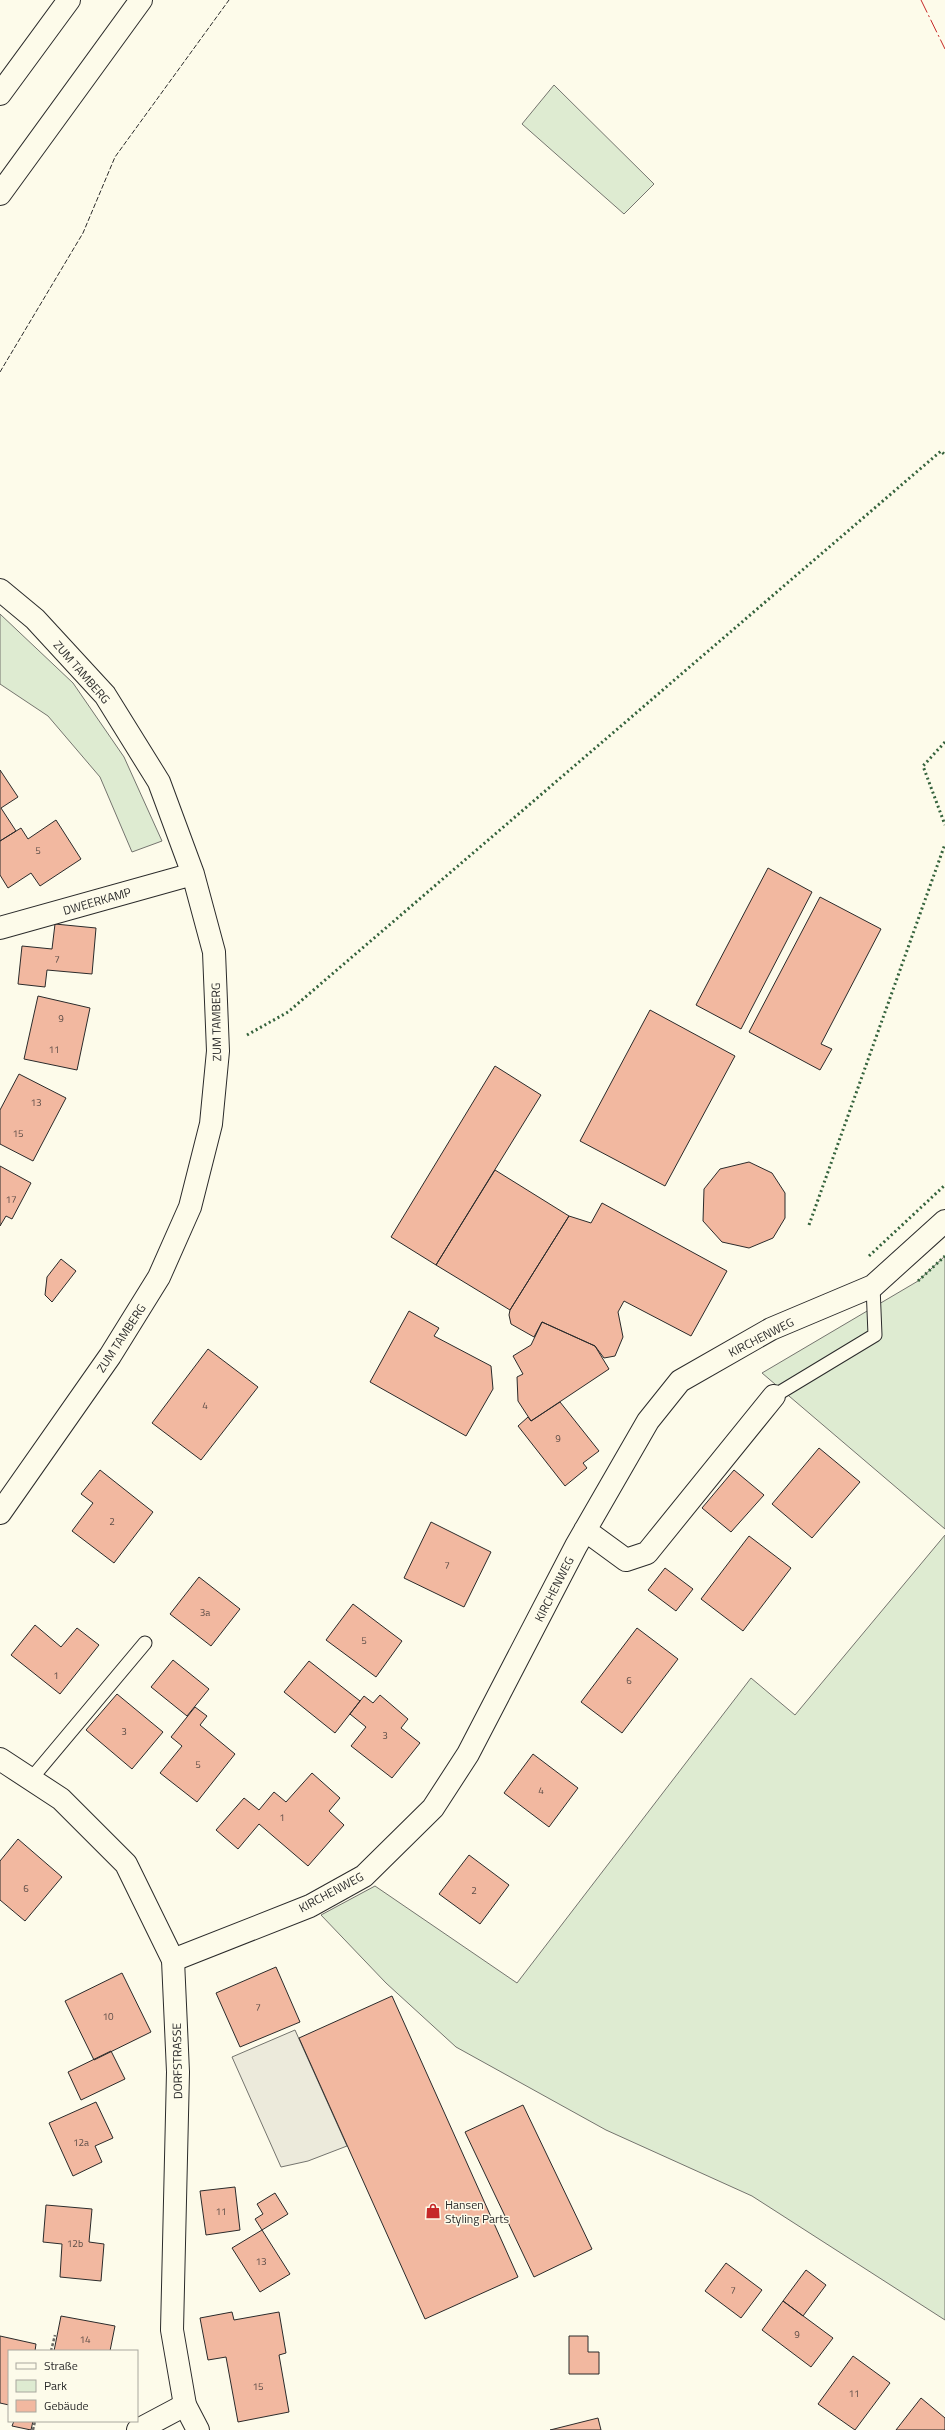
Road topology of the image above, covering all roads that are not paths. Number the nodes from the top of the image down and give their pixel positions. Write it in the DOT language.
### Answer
graph roads {
  1 [pos="69,0"];
  2 [pos="141,0"];
  3 [pos="0,94"];
  4 [pos="0,194"];
  5 [pos="0,590"];
  6 [pos="193,874"];
  7 [pos="0,928"];
  8 [pos="945,1221"];
  9 [pos="873,1286"];
  10 [pos="774,1396"];
  11 [pos="0,1513"];
  12 [pos="585,1530"];
  13 [pos="145,1643"];
  14 [pos="0,1759"];
  15 [pos="31,1780"];
  16 [pos="173,1960"];
  17 [pos="184,2405"];
  18 [pos="138,2430"];
  19 [pos="198,2430"];
  1 -- 3 [label="main road"];
  2 -- 4 [label="main road"];
  5 -- 6 [label="main road, ZUM TAMBERG"];
  6 -- 7 [label="main road, DWEERKAMP"];
  6 -- 11 [label="main road, ZUM TAMBERG"];
  8 -- 9 [label="main road, KIRCHENWEG"];
  9 -- 10 [label="lane"];
  9 -- 12 [label="main road, KIRCHENWEG"];
  10 -- 12 [label="main road"];
  12 -- 16 [label="main road, KIRCHENWEG"];
  13 -- 15 [label="lane"];
  14 -- 15 [label="main road, DORFSTRASSE"];
  15 -- 16 [label="main road, DORFSTRASSE"];
  16 -- 17 [label="main road, DORFSTRASSE"];
  17 -- 18 [label="main road"];
  17 -- 19 [label="main road, DORFSTRASSE"];
}
